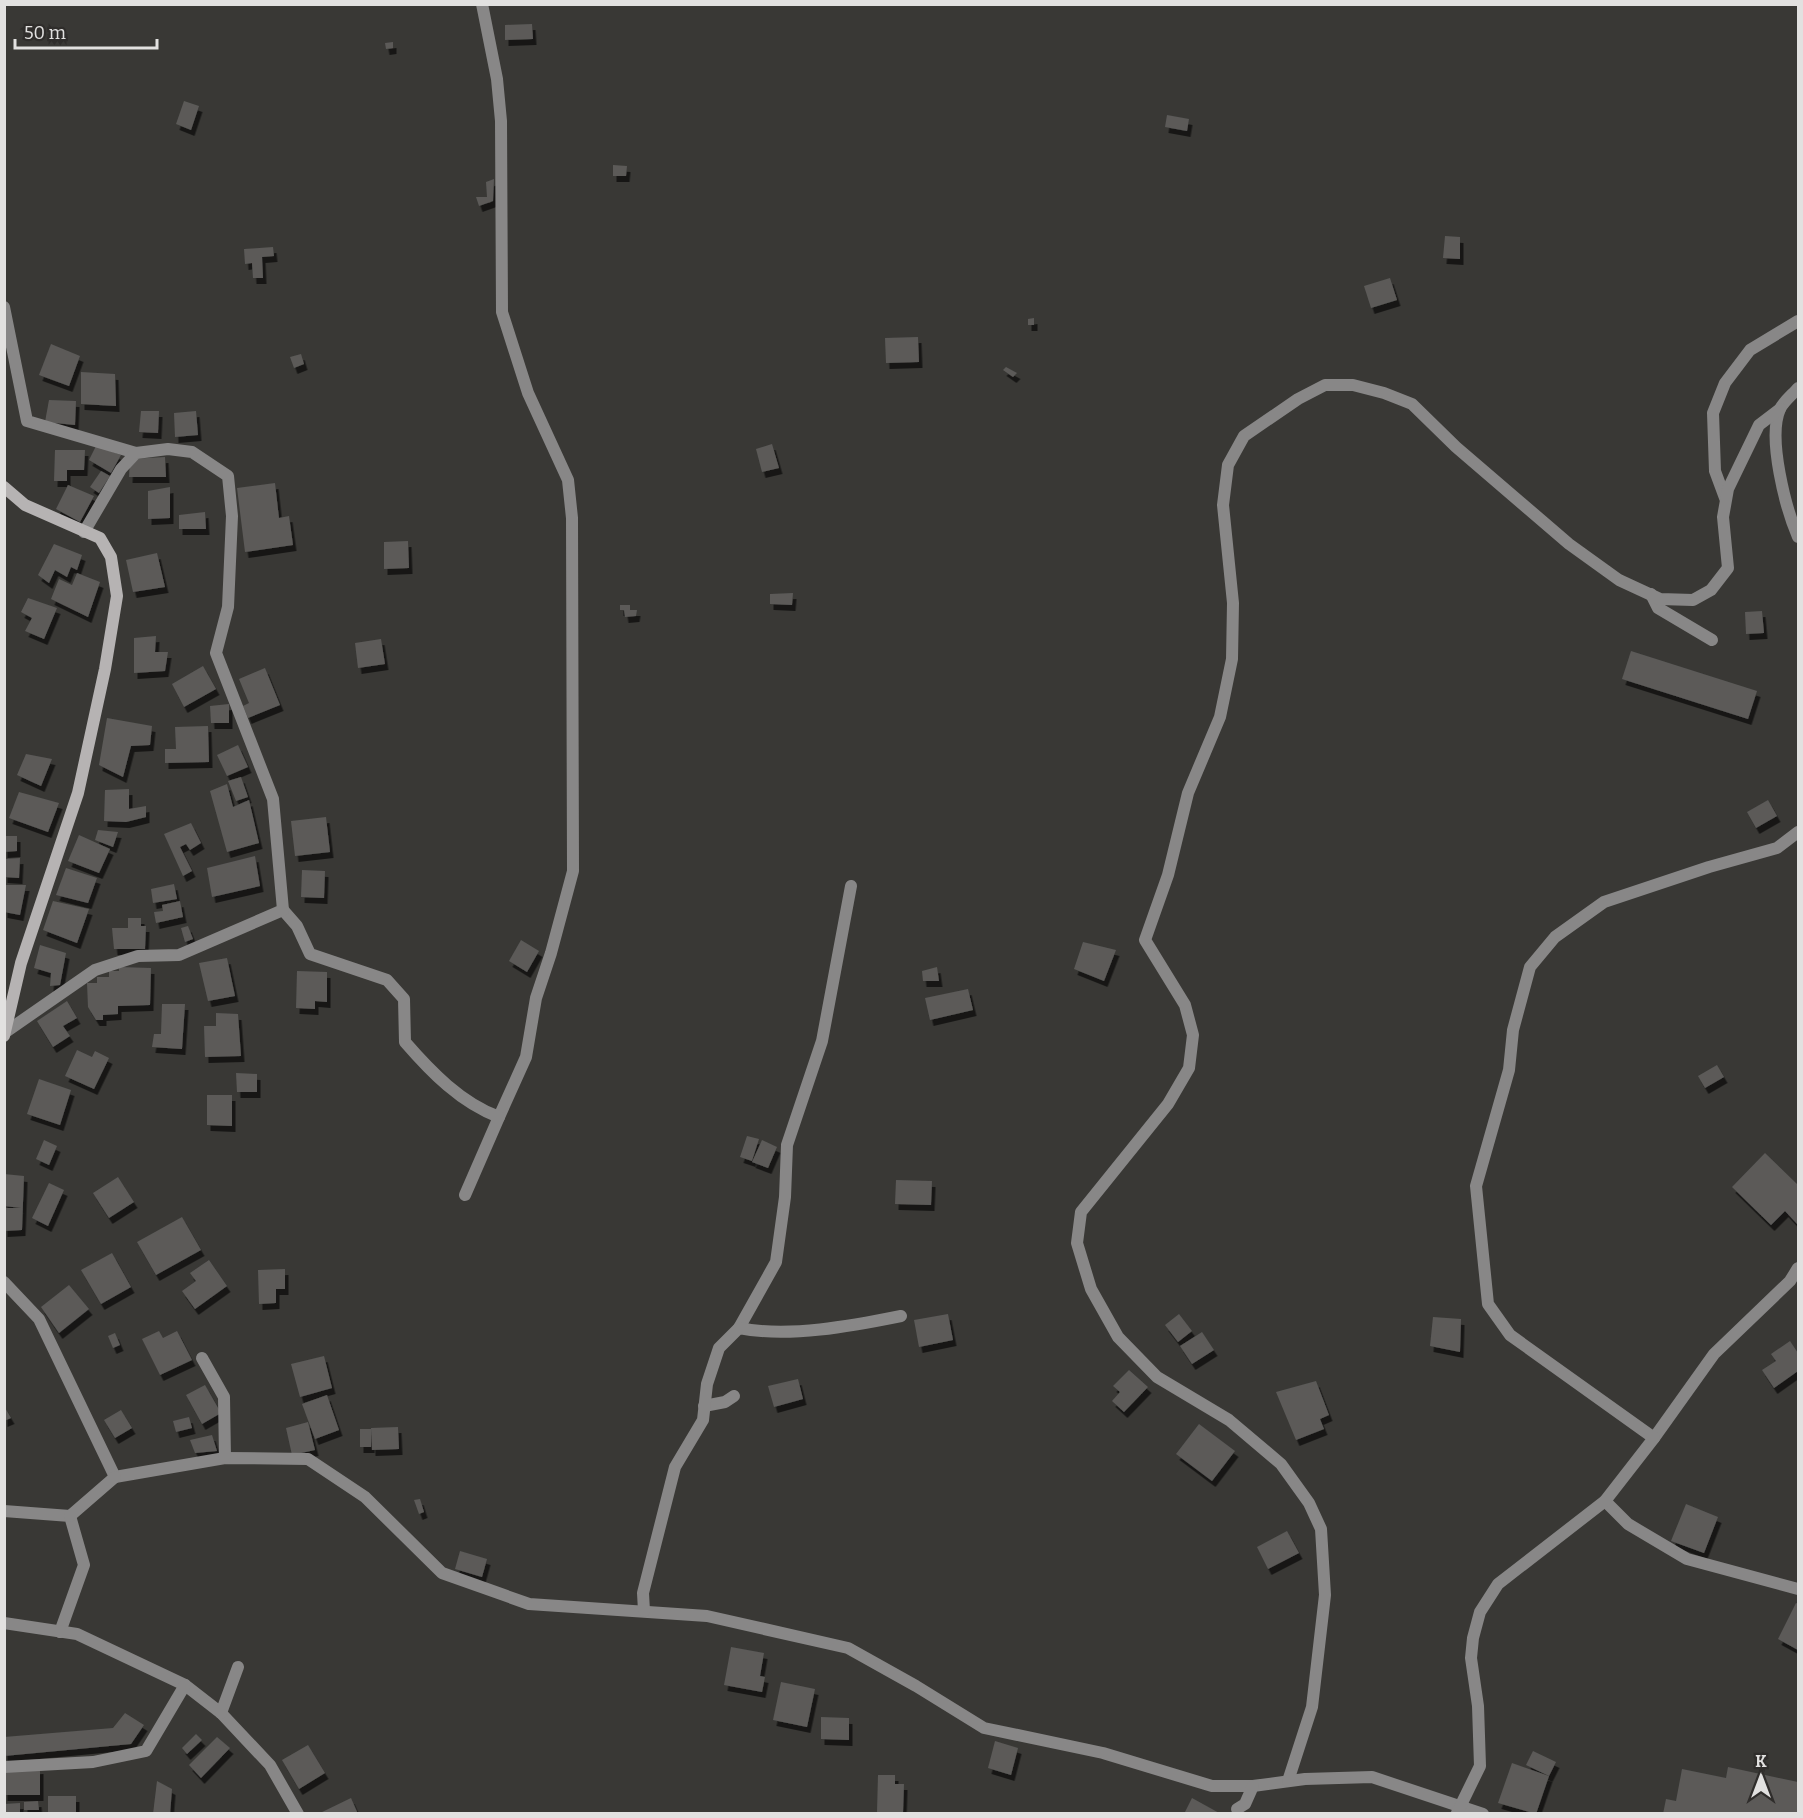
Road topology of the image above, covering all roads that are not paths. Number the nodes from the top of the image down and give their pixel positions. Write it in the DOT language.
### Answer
graph roads {
  1 [pos="482,4"];
  2 [pos="4,307"];
  3 [pos="1798,321"];
  4 [pos="1798,388"];
  5 [pos="1780,409"];
  6 [pos="136,453"];
  7 [pos="4,488"];
  8 [pos="1726,499"];
  9 [pos="84,532"];
  10 [pos="1798,537"];
  11 [pos="1651,594"];
  12 [pos="1712,640"];
  13 [pos="1798,832"];
  14 [pos="851,886"];
  15 [pos="283,910"];
  16 [pos="6,1034"];
  17 [pos="499,1118"];
  18 [pos="465,1195"];
  19 [pos="1798,1268"];
  20 [pos="8,1290"];
  21 [pos="901,1317"];
  22 [pos="739,1328"];
  23 [pos="202,1358"];
  24 [pos="734,1396"];
  25 [pos="704,1406"];
  26 [pos="1654,1438"];
  27 [pos="225,1458"];
  28 [pos="115,1477"];
  29 [pos="1605,1501"];
  30 [pos="4,1511"];
  31 [pos="70,1515"];
  32 [pos="1798,1589"];
  33 [pos="644,1611"];
  34 [pos="4,1623"];
  35 [pos="60,1632"];
  36 [pos="237,1667"];
  37 [pos="185,1685"];
  38 [pos="221,1713"];
  39 [pos="4,1767"];
  40 [pos="1288,1781"];
  41 [pos="1253,1786"];
  42 [pos="1237,1809"];
  43 [pos="1459,1810"];
  44 [pos="298,1814"];
  45 [pos="1483,1814"];
  1 -- 17 [label="street"];
  2 -- 6 [label="street"];
  3 -- 8 [label="street"];
  4 -- 5 [label="street"];
  5 -- 8 [label="street"];
  5 -- 10 [label="street"];
  6 -- 9 [label="street"];
  6 -- 15 [label="street"];
  7 -- 9 [label="main road"];
  8 -- 11 [label="street"];
  9 -- 16 [label="main road"];
  11 -- 12 [label="street"];
  11 -- 40 [label="street"];
  13 -- 26 [label="street"];
  14 -- 22 [label="street"];
  15 -- 16 [label="street"];
  15 -- 17 [label="street"];
  17 -- 18 [label="street"];
  19 -- 26 [label="street"];
  20 -- 28 [label="street"];
  21 -- 22 [label="street"];
  22 -- 25 [label="street"];
  23 -- 27 [label="street"];
  24 -- 25 [label="street"];
  25 -- 33 [label="street"];
  26 -- 29 [label="street"];
  27 -- 28 [label="street"];
  27 -- 33 [label="street"];
  28 -- 31 [label="street"];
  29 -- 32 [label="street"];
  29 -- 43 [label="street"];
  30 -- 31 [label="street"];
  31 -- 35 [label="street"];
  33 -- 41 [label="street"];
  34 -- 35 [label="street"];
  35 -- 37 [label="street"];
  36 -- 38 [label="street"];
  37 -- 38 [label="street"];
  37 -- 39 [label="street"];
  38 -- 44 [label="street"];
  40 -- 41 [label="street"];
  40 -- 43 [label="street"];
  41 -- 42 [label="street"];
  43 -- 45 [label="street"];
}
